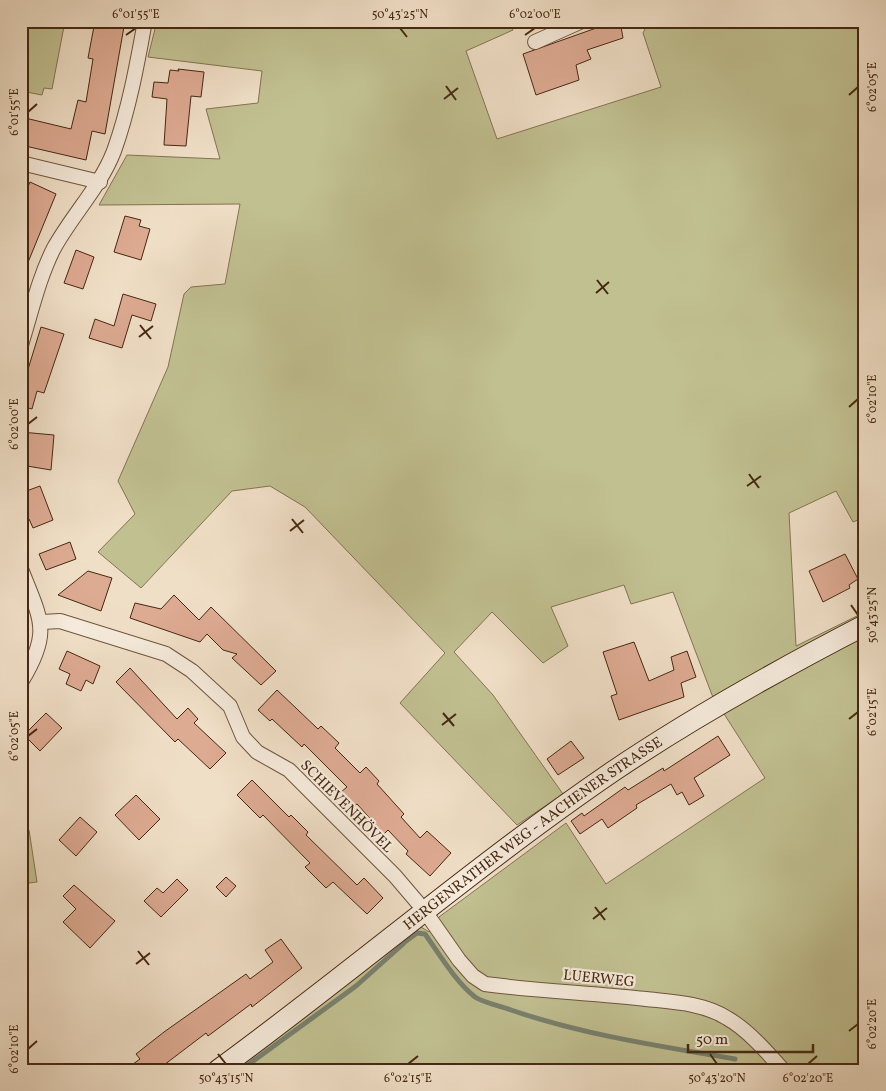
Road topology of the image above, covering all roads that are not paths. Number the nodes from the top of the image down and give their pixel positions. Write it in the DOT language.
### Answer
graph roads {
  1 [pos="145,21"];
  2 [pos="582,21"];
  3 [pos="535,42"];
  4 [pos="21,163"];
  5 [pos="100,182"];
  6 [pos="21,345"];
  7 [pos="21,569"];
  8 [pos="42,622"];
  9 [pos="865,625"];
  10 [pos="21,682"];
  11 [pos="424,910"];
  12 [pos="218,1070"];
  13 [pos="783,1070"];
  1 -- 5 [label="street"];
  2 -- 3 [label="street"];
  4 -- 5 [label="street"];
  5 -- 6 [label="street"];
  7 -- 8 [label="street"];
  8 -- 10 [label="street"];
  8 -- 11 [label="street, SCHIEVENHÖVEL"];
  9 -- 11 [label="street, HERGENRATHER WEG - AACHENER STRASSE"];
  11 -- 12 [label="street, HERGENRATHER WEG - AACHENER STRASSE"];
  11 -- 13 [label="street, LUERWEG"];
}
